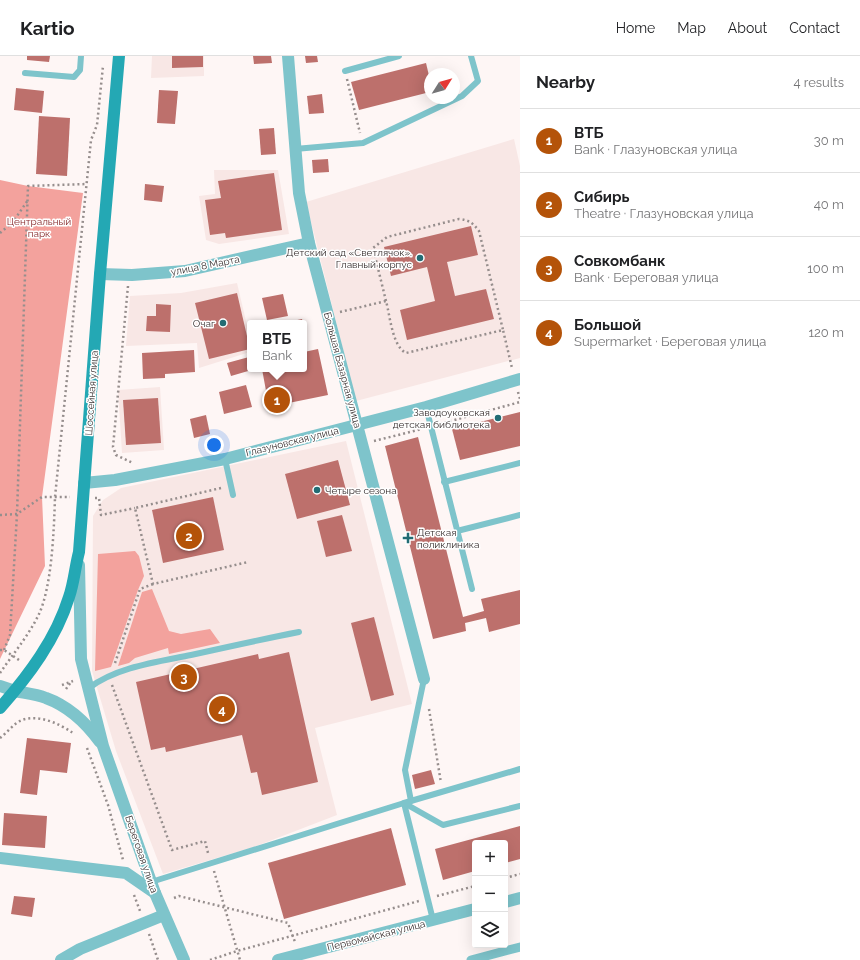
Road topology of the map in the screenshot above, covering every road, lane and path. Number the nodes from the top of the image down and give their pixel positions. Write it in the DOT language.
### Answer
graph roads {
  1 [pos="81,56"];
  2 [pos="120,56"];
  3 [pos="288,56"];
  4 [pos="399,56"];
  5 [pos="471,56"];
  6 [pos="103,64"];
  7 [pos="346,71"];
  8 [pos="25,73"];
  9 [pos="363,143"];
  10 [pos="295,149"];
  11 [pos="87,184"];
  12 [pos="28,200"];
  13 [pos="0,233"];
  14 [pos="310,243"];
  15 [pos="100,274"];
  16 [pos="129,284"];
  17 [pos="386,301"];
  18 [pos="334,314"];
  19 [pos="503,330"];
  20 [pos="511,361"];
  21 [pos="520,379"];
  22 [pos="426,407"];
  23 [pos="357,425"];
  24 [pos="225,459"];
  25 [pos="520,463"];
  26 [pos="136,466"];
  27 [pos="444,482"];
  28 [pos="84,483"];
  29 [pos="231,486"];
  30 [pos="233,495"];
  31 [pos="55,497"];
  32 [pos="17,514"];
  33 [pos="0,515"];
  34 [pos="520,515"];
  35 [pos="457,531"];
  36 [pos="78,552"];
  37 [pos="248,562"];
  38 [pos="153,584"];
  39 [pos="472,589"];
  40 [pos="299,632"];
  41 [pos="0,650"];
  42 [pos="4,650"];
  43 [pos="12,655"];
  44 [pos="19,660"];
  45 [pos="0,674"];
  46 [pos="110,676"];
  47 [pos="424,679"];
  48 [pos="75,680"];
  49 [pos="71,682"];
  50 [pos="62,685"];
  51 [pos="0,686"];
  52 [pos="89,688"];
  53 [pos="66,689"];
  54 [pos="16,691"];
  55 [pos="427,702"];
  56 [pos="0,708"];
  57 [pos="51,718"];
  58 [pos="49,721"];
  59 [pos="77,736"];
  60 [pos="0,738"];
  61 [pos="86,745"];
  62 [pos="103,746"];
  63 [pos="520,769"];
  64 [pos="442,792"];
  65 [pos="412,801"];
  66 [pos="404,803"];
  67 [pos="520,806"];
  68 [pos="209,856"];
  69 [pos="0,858"];
  70 [pos="214,871"];
  71 [pos="126,873"];
  72 [pos="520,874"];
  73 [pos="508,877"];
  74 [pos="153,887"];
  75 [pos="472,887"];
  76 [pos="174,898"];
  77 [pos="427,898"];
  78 [pos="520,898"];
  79 [pos="508,901"];
  80 [pos="226,908"];
  81 [pos="472,910"];
  82 [pos="164,915"];
  83 [pos="433,920"];
  84 [pos="293,935"];
  85 [pos="520,947"];
  86 [pos="237,951"];
  87 [pos="298,955"];
  88 [pos="61,960"];
  89 [pos="184,960"];
  90 [pos="210,960"];
  91 [pos="240,960"];
  92 [pos="278,960"];
  93 [pos="471,960"];
  1 -- 8 [label="lane"];
  2 -- 15 [label="main road, Шоссейная улица"];
  3 -- 10 [label="street, Большая Базарная улица"];
  4 -- 7 [label="lane"];
  5 -- 9 [label="lane"];
  6 -- 11 [label="path"];
  7 -- 9 [label="path"];
  9 -- 10 [label="lane"];
  10 -- 14 [label="street, Большая Базарная улица"];
  11 -- 12 [label="path"];
  11 -- 31 [label="path"];
  12 -- 13 [label="path"];
  12 -- 32 [label="path"];
  14 -- 15 [label="street, улица 8 Марта"];
  14 -- 23 [label="street, Большая Базарная улица"];
  15 -- 28 [label="main road, Шоссейная улица"];
  16 -- 26 [label="path"];
  17 -- 18 [label="path"];
  17 -- 19 [label="path"];
  17 -- 19 [label="path"];
  19 -- 20 [label="path"];
  21 -- 22 [label="street, Глазуновская улица"];
  22 -- 23 [label="street, Глазуновская улица"];
  22 -- 27 [label="lane"];
  23 -- 24 [label="street, Глазуновская улица"];
  23 -- 47 [label="street, Большая Базарная улица"];
  24 -- 28 [label="street, Глазуновская улица"];
  24 -- 29 [label="lane"];
  25 -- 27 [label="lane"];
  27 -- 35 [label="lane"];
  28 -- 36 [label="main road, Шоссейная улица"];
  29 -- 30 [label="lane"];
  29 -- 38 [label="path"];
  31 -- 32 [label="path"];
  31 -- 43 [label="path"];
  32 -- 33 [label="path"];
  32 -- 42 [label="path"];
  34 -- 35 [label="lane"];
  35 -- 39 [label="lane"];
  36 -- 52 [label="street, Береговая улица"];
  36 -- 54 [label="main road, Шоссейная улица"];
  37 -- 38 [label="path"];
  38 -- 46 [label="path"];
  40 -- 46 [label="lane"];
  41 -- 42 [label="path"];
  42 -- 43 [label="path"];
  43 -- 44 [label="path"];
  43 -- 45 [label="path"];
  46 -- 52 [label="lane"];
  46 -- 68 [label="path"];
  47 -- 65 [label="lane"];
  48 -- 49 [label="path"];
  49 -- 50 [label="path"];
  49 -- 53 [label="path"];
  51 -- 54 [label="street, Береговая улица"];
  52 -- 62 [label="street, Береговая улица"];
  54 -- 56 [label="main road, Шоссейная улица"];
  54 -- 62 [label="street, Береговая улица"];
  55 -- 64 [label="path"];
  57 -- 58 [label="path"];
  58 -- 59 [label="path"];
  58 -- 60 [label="path"];
  61 -- 71 [label="path"];
  62 -- 74 [label="street, Береговая улица"];
  63 -- 64 [label="lane"];
  64 -- 65 [label="lane"];
  65 -- 66 [label="lane"];
  66 -- 67 [label="lane"];
  66 -- 74 [label="lane"];
  66 -- 77 [label="lane"];
  69 -- 71 [label="street"];
  70 -- 80 [label="path"];
  71 -- 74 [label="street"];
  72 -- 73 [label="path"];
  74 -- 82 [label="street, Береговая улица"];
  75 -- 77 [label="path"];
  76 -- 80 [label="path"];
  77 -- 83 [label="lane"];
  77 -- 84 [label="path"];
  78 -- 79 [label="street"];
  80 -- 84 [label="path"];
  80 -- 86 [label="path"];
  81 -- 83 [label="street, Первомайская улица"];
  82 -- 88 [label="street"];
  82 -- 89 [label="street, Береговая улица"];
  83 -- 87 [label="street, Первомайская улица"];
  84 -- 86 [label="path"];
  84 -- 87 [label="path"];
  85 -- 93 [label="street"];
  86 -- 90 [label="path"];
  86 -- 91 [label="path"];
  87 -- 92 [label="street, Первомайская улица"];
}
